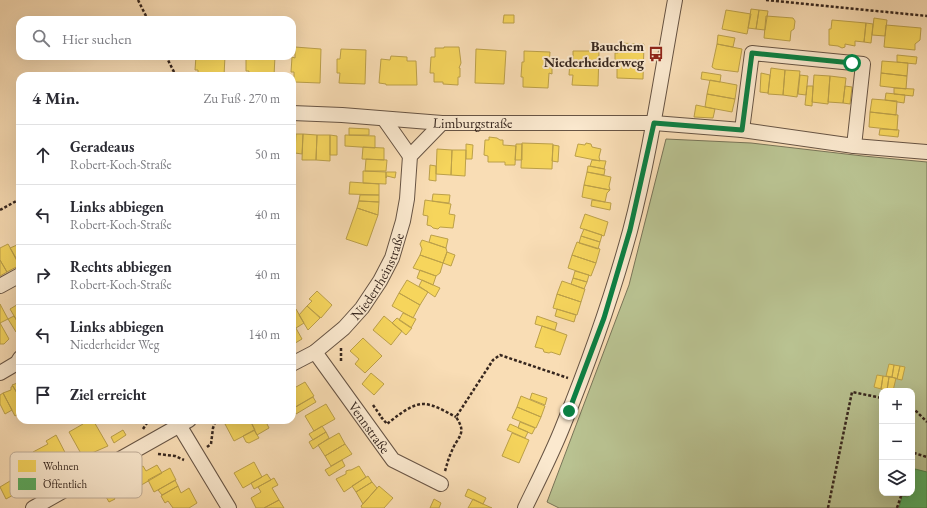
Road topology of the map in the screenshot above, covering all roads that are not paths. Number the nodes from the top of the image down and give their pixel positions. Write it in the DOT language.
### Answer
graph roads {
  1 [pos="675,0"];
  2 [pos="296,113"];
  3 [pos="384,118"];
  4 [pos="442,123"];
  5 [pos="654,123"];
  6 [pos="742,130"];
  7 [pos="854,146"];
  8 [pos="927,152"];
  9 [pos="410,156"];
  10 [pos="16,277"];
  11 [pos="0,286"];
  12 [pos="315,352"];
  13 [pos="296,362"];
  14 [pos="16,365"];
  15 [pos="0,373"];
  16 [pos="178,424"];
  17 [pos="182,424"];
  18 [pos="131,452"];
  19 [pos="441,484"];
  20 [pos="50,498"];
  21 [pos="33,508"];
  22 [pos="229,508"];
  23 [pos="525,508"];
  1 -- 5 [label="street"];
  2 -- 3 [label="street, Limburgstraße"];
  3 -- 4 [label="street, Limburgstraße"];
  3 -- 9 [label="street"];
  4 -- 5 [label="street, Limburgstraße"];
  4 -- 9 [label="street"];
  5 -- 6 [label="street, Limburgstraße"];
  5 -- 23 [label="street"];
  6 -- 7 [label="street, Limburgstraße"];
  6 -- 7 [label="street"];
  7 -- 8 [label="street, Limburgstraße"];
  9 -- 12 [label="street, Niederrheinstraße"];
  10 -- 11 [label="street"];
  12 -- 13 [label="street, Niederrheinstraße"];
  12 -- 19 [label="street, Vennstraße"];
  14 -- 15 [label="street"];
  16 -- 18 [label="street"];
  17 -- 22 [label="street"];
  20 -- 21 [label="street"];
}
